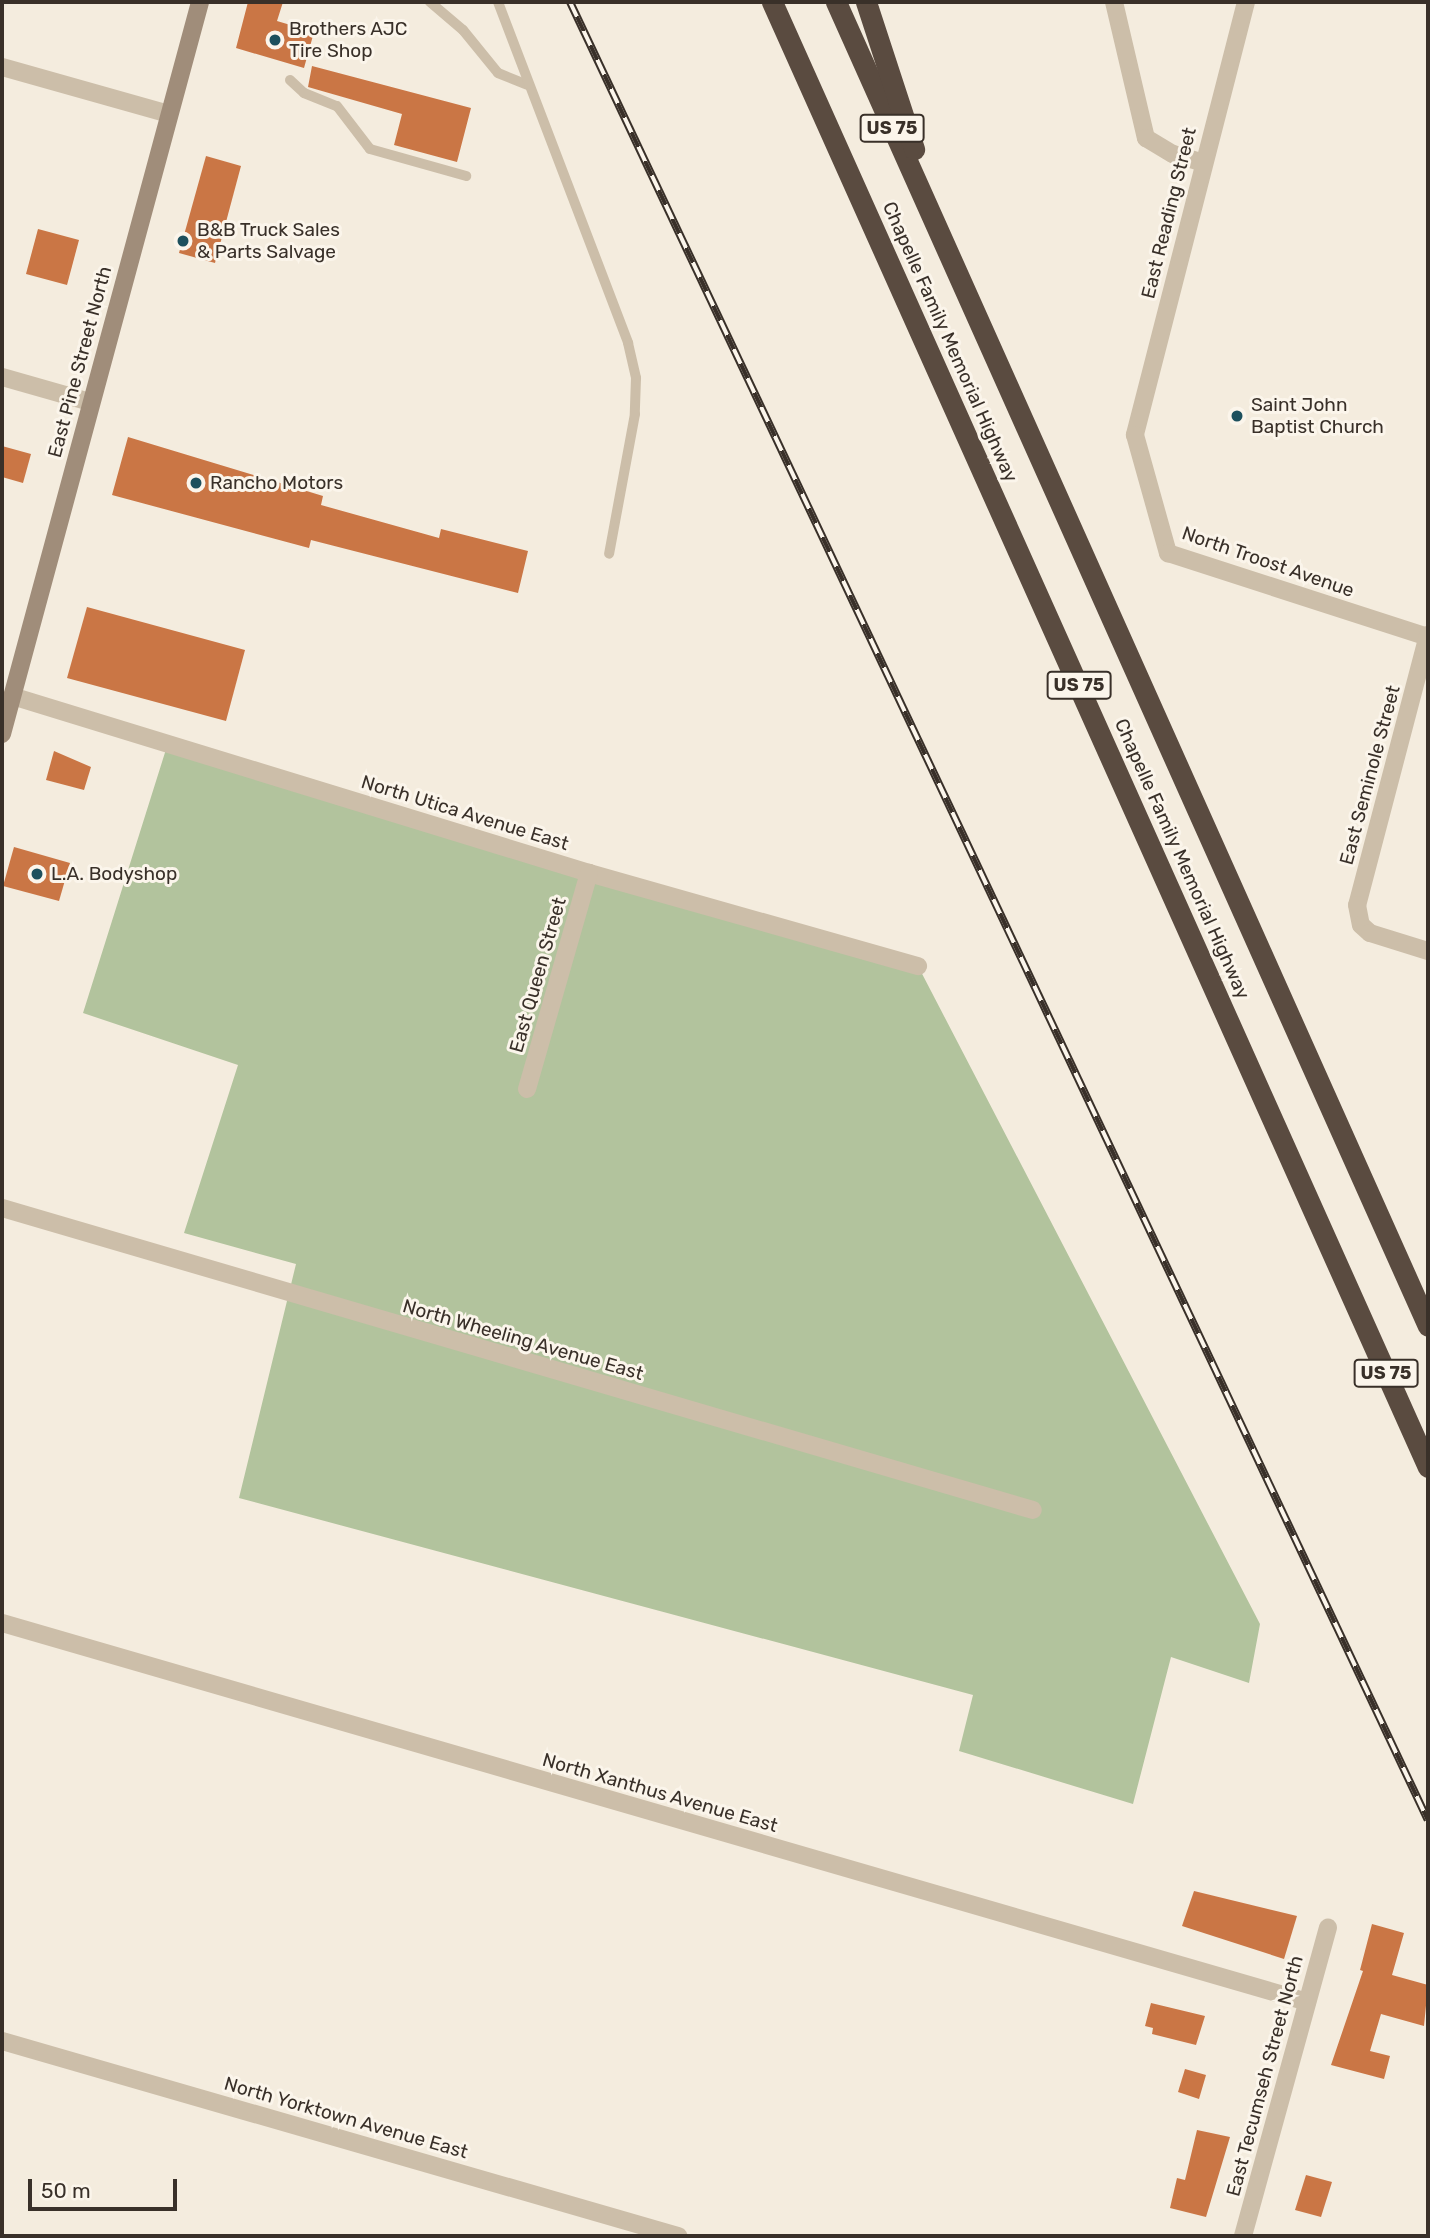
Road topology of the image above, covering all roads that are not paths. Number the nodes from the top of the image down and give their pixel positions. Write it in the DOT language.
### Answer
graph roads {
  1 [pos="200,2"];
  2 [pos="430,2"];
  3 [pos="498,2"];
  4 [pos="760,2"];
  5 [pos="772,2"];
  6 [pos="836,2"];
  7 [pos="866,2"];
  8 [pos="1114,2"];
  9 [pos="1246,2"];
  10 [pos="2,67"];
  11 [pos="290,80"];
  12 [pos="527,85"];
  13 [pos="812,91"];
  14 [pos="169,114"];
  15 [pos="1204,163"];
  16 [pos="466,176"];
  17 [pos="949,254"];
  18 [pos="2,377"];
  19 [pos="90,402"];
  20 [pos="1135,435"];
  21 [pos="609,554"];
  22 [pos="1428,636"];
  23 [pos="7,694"];
  24 [pos="2,733"];
  25 [pos="589,873"];
  26 [pos="1428,951"];
  27 [pos="918,966"];
  28 [pos="527,1089"];
  29 [pos="2,1208"];
  30 [pos="1428,1326"];
  31 [pos="1428,1467"];
  32 [pos="1033,1510"];
  33 [pos="2,1623"];
  34 [pos="1328,1928"];
  35 [pos="1307,2002"];
  36 [pos="2,2041"];
  37 [pos="678,2236"];
  38 [pos="1243,2236"];
  1 -- 14 [label="main road, East Pine Street North"];
  2 -- 12 [label="lane"];
  3 -- 12 [label="lane"];
  4 -- 13 [label="highway"];
  5 -- 13 [label="highway, Chapelle Family Memorial Highway / US 75"];
  6 -- 17 [label="highway, Chapelle Family Memorial Highway / US 75"];
  7 -- 17 [label="highway"];
  8 -- 15 [label="street"];
  9 -- 15 [label="street, East Reading Street"];
  10 -- 14 [label="street"];
  11 -- 16 [label="lane"];
  12 -- 21 [label="lane"];
  13 -- 31 [label="highway, Chapelle Family Memorial Highway / US 75"];
  14 -- 19 [label="main road, East Pine Street North"];
  15 -- 20 [label="street, East Reading Street"];
  17 -- 30 [label="highway, Chapelle Family Memorial Highway / US 75"];
  18 -- 19 [label="street"];
  19 -- 23 [label="main road, East Pine Street North"];
  20 -- 22 [label="street, North Troost Avenue"];
  22 -- 26 [label="street, East Seminole Street"];
  23 -- 24 [label="main road, East Pine Street North"];
  23 -- 25 [label="street, North Utica Avenue East"];
  25 -- 27 [label="street, North Utica Avenue East"];
  25 -- 28 [label="street, East Queen Street"];
  29 -- 32 [label="street, North Wheeling Avenue East"];
  33 -- 35 [label="street, North Xanthus Avenue East"];
  34 -- 35 [label="street, East Tecumseh Street North"];
  35 -- 38 [label="street, East Tecumseh Street North"];
  36 -- 37 [label="street, North Yorktown Avenue East"];
}
